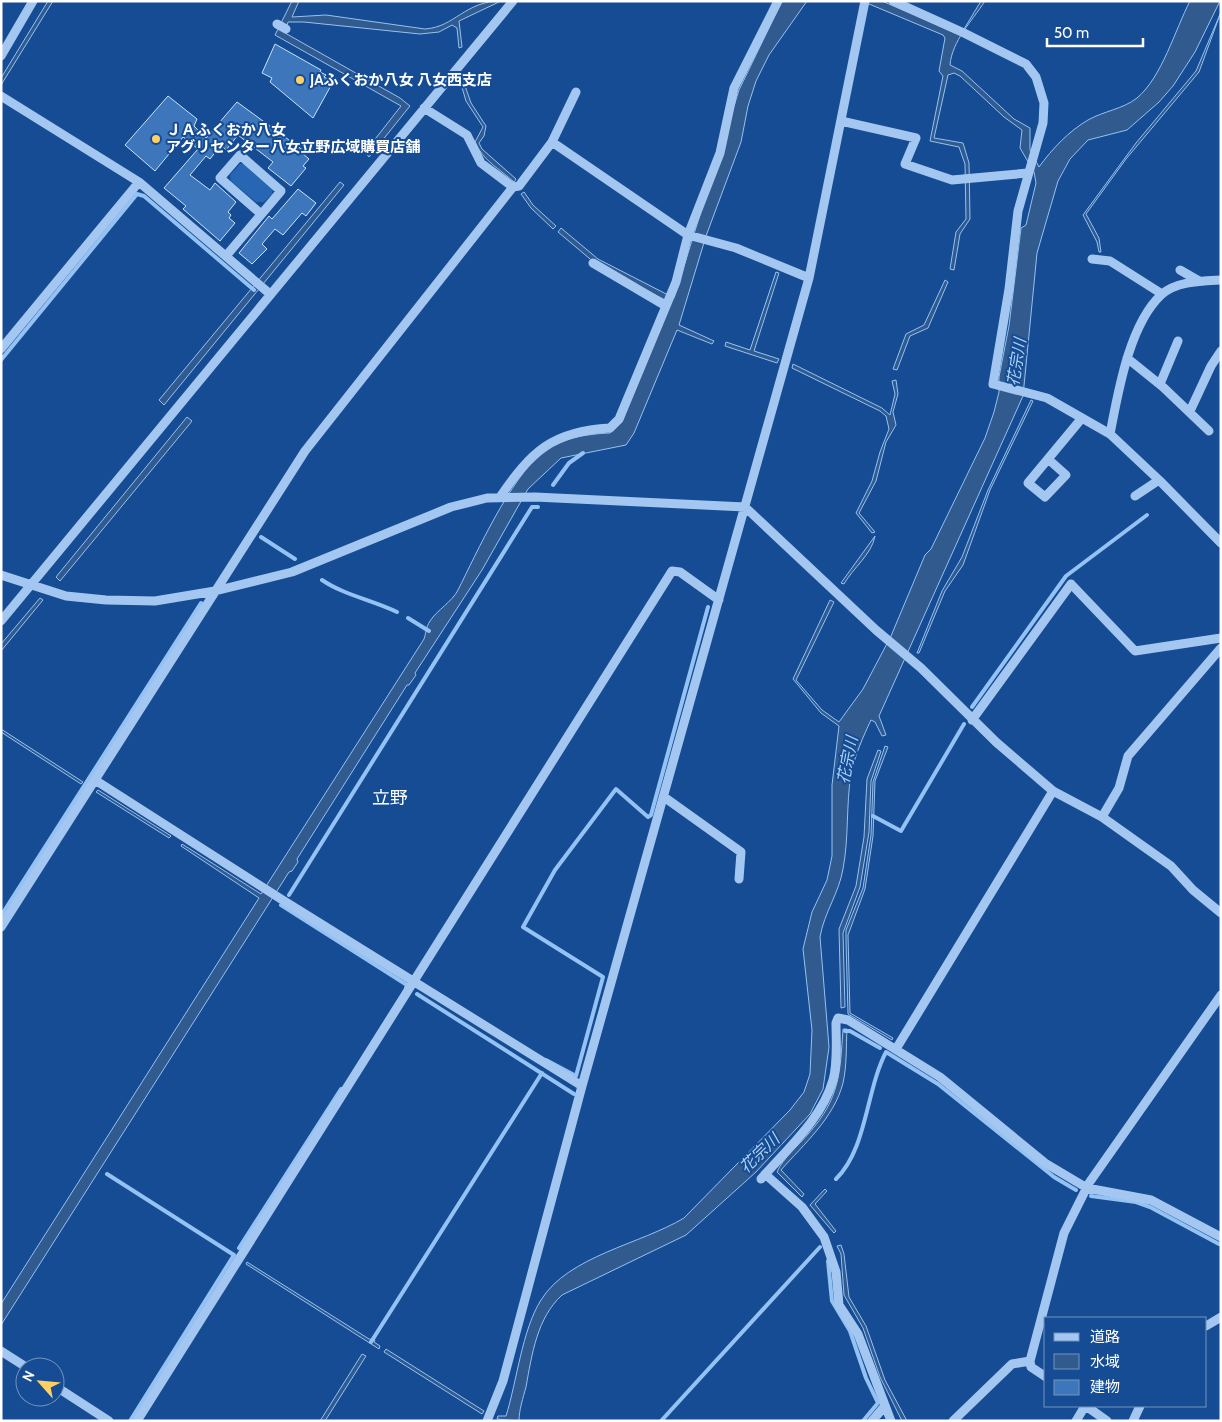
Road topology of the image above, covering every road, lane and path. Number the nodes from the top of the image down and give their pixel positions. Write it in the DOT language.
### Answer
graph roads {
  1 [pos="33,1"];
  2 [pos="513,1"];
  3 [pos="778,1"];
  4 [pos="864,1"];
  5 [pos="893,1"];
  6 [pos="277,24"];
  7 [pos="286,29"];
  8 [pos="1,56"];
  9 [pos="576,92"];
  10 [pos="1,96"];
  11 [pos="424,108"];
  12 [pos="841,121"];
  13 [pos="552,142"];
  14 [pos="1028,173"];
  15 [pos="139,182"];
  16 [pos="513,187"];
  17 [pos="261,214"];
  18 [pos="688,235"];
  19 [pos="226,256"];
  20 [pos="1092,259"];
  21 [pos="593,263"];
  22 [pos="1180,270"];
  23 [pos="809,278"];
  24 [pos="1221,280"];
  25 [pos="1199,281"];
  26 [pos="270,294"];
  27 [pos="1162,294"];
  28 [pos="666,306"];
  29 [pos="1178,341"];
  30 [pos="1,349"];
  31 [pos="1221,351"];
  32 [pos="1127,358"];
  33 [pos="1160,384"];
  34 [pos="1190,411"];
  35 [pos="1082,418"];
  36 [pos="1209,431"];
  37 [pos="1110,434"];
  38 [pos="1048,459"];
  39 [pos="1159,480"];
  40 [pos="1135,496"];
  41 [pos="500,497"];
  42 [pos="745,507"];
  43 [pos="1221,543"];
  44 [pos="1,575"];
  45 [pos="30,585"];
  46 [pos="215,591"];
  47 [pos="719,600"];
  48 [pos="1,621"];
  49 [pos="1221,638"];
  50 [pos="1221,648"];
  51 [pos="972,720"];
  52 [pos="95,780"];
  53 [pos="1054,791"];
  54 [pos="664,797"];
  55 [pos="1102,817"];
  56 [pos="739,879"];
  57 [pos="1221,913"];
  58 [pos="1,927"];
  59 [pos="414,982"];
  60 [pos="1221,995"];
  61 [pos="896,1049"];
  62 [pos="582,1086"];
  63 [pos="1087,1188"];
  64 [pos="1221,1237"];
  65 [pos="1221,1317"];
  66 [pos="1207,1325"];
  67 [pos="1,1351"];
  68 [pos="15,1360"];
  69 [pos="1030,1361"];
  70 [pos="1044,1376"];
  71 [pos="65,1392"];
  72 [pos="884,1407"];
  73 [pos="1084,1407"];
  74 [pos="1086,1407"];
  75 [pos="1140,1407"];
  76 [pos="109,1421"];
  77 [pos="137,1421"];
  78 [pos="487,1421"];
  79 [pos="872,1421"];
  80 [pos="891,1421"];
  81 [pos="953,1421"];
  82 [pos="1076,1421"];
  83 [pos="1107,1421"];
  84 [pos="1133,1421"];
  1 -- 8 [label="street"];
  2 -- 11 [label="street"];
  3 -- 18 [label="street"];
  4 -- 12 [label="street"];
  5 -- 14 [label="street"];
  6 -- 7 [label="street"];
  9 -- 13 [label="street"];
  10 -- 15 [label="street"];
  11 -- 16 [label="street"];
  11 -- 26 [label="street"];
  12 -- 14 [label="street"];
  12 -- 23 [label="street"];
  13 -- 16 [label="street"];
  13 -- 18 [label="street"];
  14 -- 35 [label="street"];
  15 -- 19 [label="street"];
  15 -- 30 [label="street"];
  16 -- 46 [label="street"];
  17 -- 17 [label="street"];
  17 -- 19 [label="street"];
  18 -- 23 [label="street"];
  18 -- 28 [label="street"];
  19 -- 26 [label="street"];
  20 -- 27 [label="street"];
  21 -- 28 [label="street"];
  22 -- 25 [label="street"];
  23 -- 42 [label="street"];
  24 -- 25 [label="street"];
  25 -- 27 [label="street"];
  26 -- 45 [label="street"];
  27 -- 32 [label="street"];
  28 -- 41 [label="street"];
  29 -- 33 [label="street"];
  31 -- 34 [label="street"];
  32 -- 33 [label="street"];
  32 -- 37 [label="street"];
  33 -- 34 [label="street"];
  34 -- 36 [label="street"];
  35 -- 37 [label="street"];
  35 -- 38 [label="street"];
  37 -- 39 [label="street"];
  39 -- 40 [label="street"];
  39 -- 43 [label="street"];
  41 -- 42 [label="street"];
  41 -- 46 [label="street"];
  42 -- 47 [label="street"];
  42 -- 51 [label="street"];
  44 -- 45 [label="street"];
  45 -- 46 [label="street"];
  45 -- 48 [label="street"];
  46 -- 52 [label="street"];
  47 -- 54 [label="street"];
  47 -- 59 [label="street"];
  49 -- 51 [label="street"];
  50 -- 55 [label="street"];
  51 -- 53 [label="street"];
  52 -- 58 [label="street"];
  52 -- 59 [label="street"];
  53 -- 55 [label="street"];
  53 -- 61 [label="street"];
  54 -- 56 [label="street"];
  54 -- 62 [label="street"];
  55 -- 57 [label="street"];
  59 -- 62 [label="street"];
  59 -- 77 [label="street"];
  60 -- 63 [label="street"];
  61 -- 63 [label="street"];
  61 -- 72 [label="street"];
  62 -- 78 [label="street"];
  63 -- 64 [label="street"];
  63 -- 69 [label="street"];
  65 -- 66 [label="street"];
  67 -- 68 [label="street"];
  69 -- 70 [label="street"];
  69 -- 81 [label="street"];
  71 -- 76 [label="street"];
  72 -- 79 [label="street"];
  72 -- 80 [label="street"];
  73 -- 82 [label="street"];
  74 -- 83 [label="street"];
  75 -- 84 [label="street"];
}
